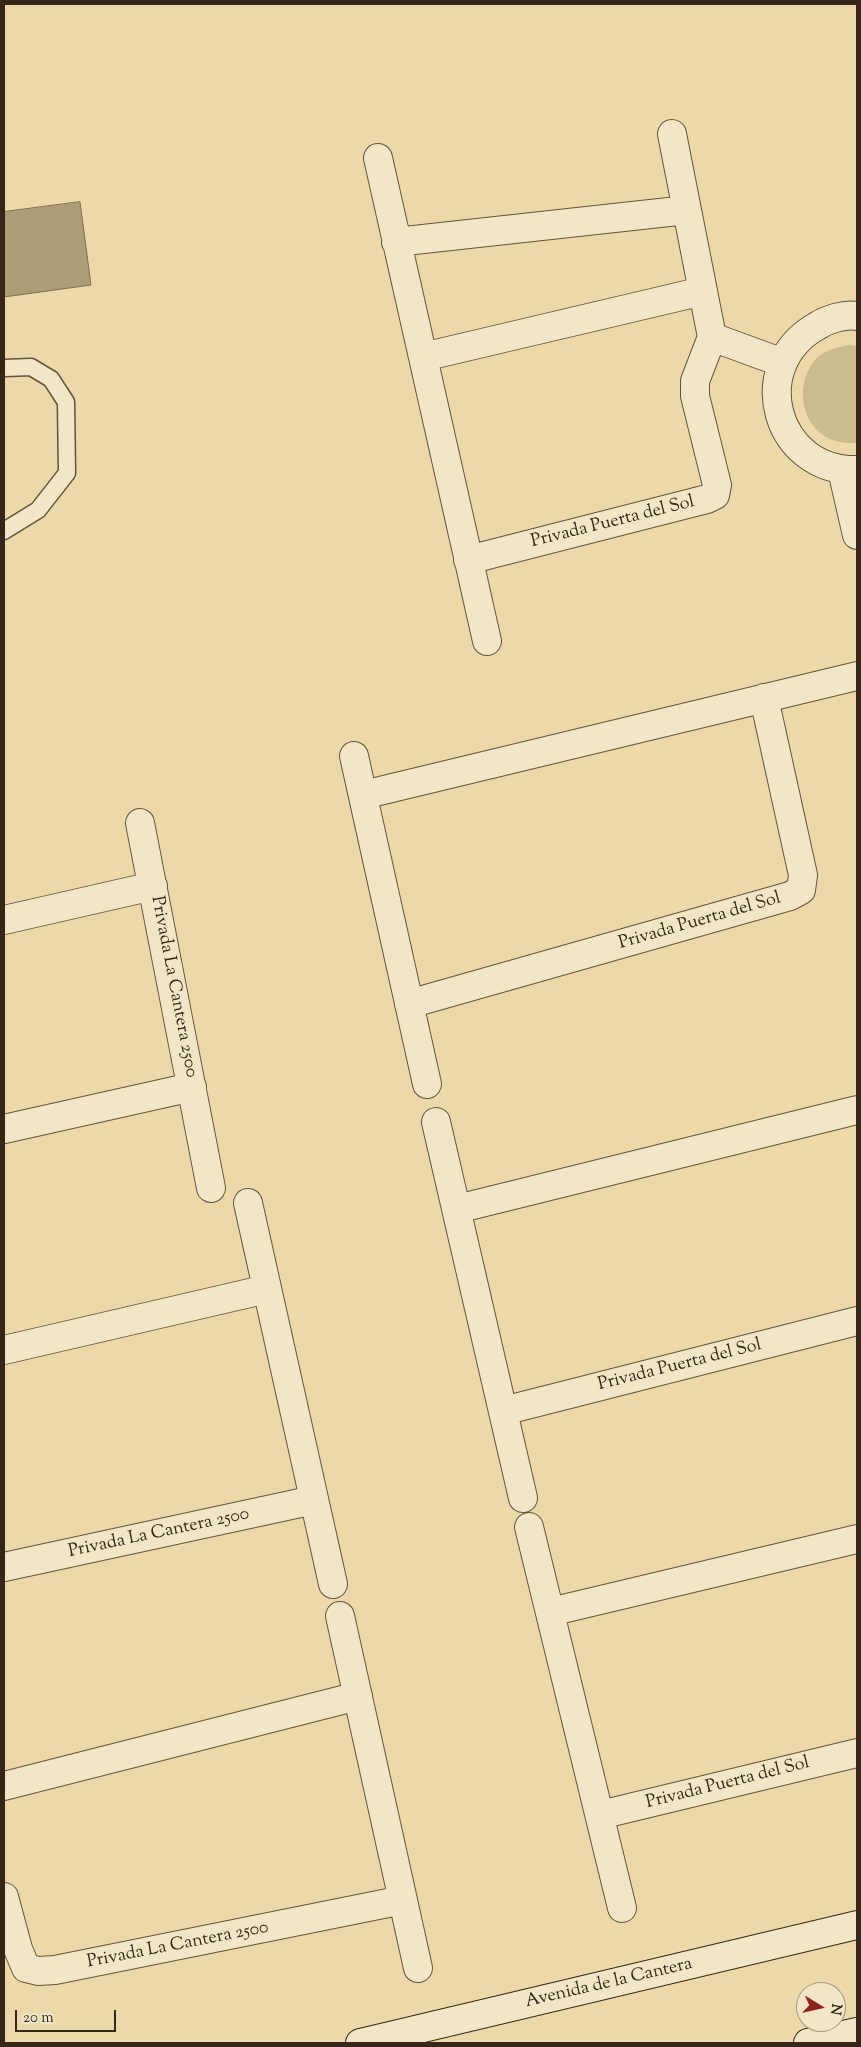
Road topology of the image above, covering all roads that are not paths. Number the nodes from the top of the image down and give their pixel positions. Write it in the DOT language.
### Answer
graph roads {
  1 [pos="672,134"];
  2 [pos="378,158"];
  3 [pos="687,210"];
  4 [pos="396,242"];
  5 [pos="703,291"];
  6 [pos="857,316"];
  7 [pos="712,337"];
  8 [pos="423,357"];
  9 [pos="783,364"];
  10 [pos="4,368"];
  11 [pos="849,470"];
  12 [pos="4,531"];
  13 [pos="857,535"];
  14 [pos="468,560"];
  15 [pos="487,641"];
  16 [pos="857,676"];
  17 [pos="764,698"];
  18 [pos="354,756"];
  19 [pos="363,795"];
  20 [pos="140,823"];
  21 [pos="154,886"];
  22 [pos="4,920"];
  23 [pos="409,1004"];
  24 [pos="427,1084"];
  25 [pos="192,1087"];
  26 [pos="856,1114"];
  27 [pos="436,1122"];
  28 [pos="4,1129"];
  29 [pos="211,1188"];
  30 [pos="248,1203"];
  31 [pos="457,1208"];
  32 [pos="267,1289"];
  33 [pos="857,1321"];
  34 [pos="4,1350"];
  35 [pos="503,1411"];
  36 [pos="523,1498"];
  37 [pos="314,1500"];
  38 [pos="529,1527"];
  39 [pos="857,1539"];
  40 [pos="4,1568"];
  41 [pos="333,1584"];
  42 [pos="550,1612"];
  43 [pos="340,1616"];
  44 [pos="358,1696"];
  45 [pos="857,1753"];
  46 [pos="4,1786"];
  47 [pos="600,1815"];
  48 [pos="4,1897"];
  49 [pos="403,1900"];
  50 [pos="622,1908"];
  51 [pos="857,1925"];
  52 [pos="418,1968"];
  53 [pos="857,2032"];
  54 [pos="360,2043"];
  55 [pos="808,2043"];
  1 -- 3 [label="street"];
  2 -- 4 [label="street"];
  3 -- 4 [label="street"];
  3 -- 5 [label="street"];
  4 -- 8 [label="street"];
  5 -- 7 [label="street"];
  5 -- 8 [label="street"];
  6 -- 9 [label="street"];
  7 -- 9 [label="street"];
  7 -- 14 [label="street, Privada Puerta del Sol"];
  8 -- 14 [label="street"];
  9 -- 11 [label="street"];
  10 -- 12 [label="lane"];
  11 -- 13 [label="street"];
  14 -- 15 [label="street"];
  16 -- 17 [label="street"];
  17 -- 19 [label="street"];
  17 -- 23 [label="street, Privada Puerta del Sol"];
  18 -- 19 [label="street"];
  19 -- 23 [label="street"];
  20 -- 21 [label="street, Privada La Cantera 2500"];
  21 -- 22 [label="street, Privada La Cantera 2500"];
  21 -- 25 [label="street, Privada La Cantera 2500"];
  23 -- 24 [label="street"];
  25 -- 28 [label="street, Privada La Cantera 2500"];
  25 -- 29 [label="street, Privada La Cantera 2500"];
  26 -- 31 [label="street"];
  27 -- 31 [label="street"];
  30 -- 32 [label="street"];
  31 -- 35 [label="street"];
  32 -- 34 [label="street"];
  32 -- 37 [label="street"];
  33 -- 35 [label="street, Privada Puerta del Sol"];
  35 -- 36 [label="street"];
  37 -- 40 [label="street, Privada La Cantera 2500"];
  37 -- 41 [label="street"];
  38 -- 42 [label="street"];
  39 -- 42 [label="street"];
  42 -- 47 [label="street"];
  43 -- 44 [label="street"];
  44 -- 46 [label="street"];
  44 -- 49 [label="street"];
  45 -- 47 [label="street, Privada Puerta del Sol"];
  47 -- 50 [label="street"];
  48 -- 49 [label="street, Privada La Cantera 2500"];
  49 -- 52 [label="street"];
  51 -- 54 [label="street, Avenida de la Cantera"];
  53 -- 55 [label="street"];
}
